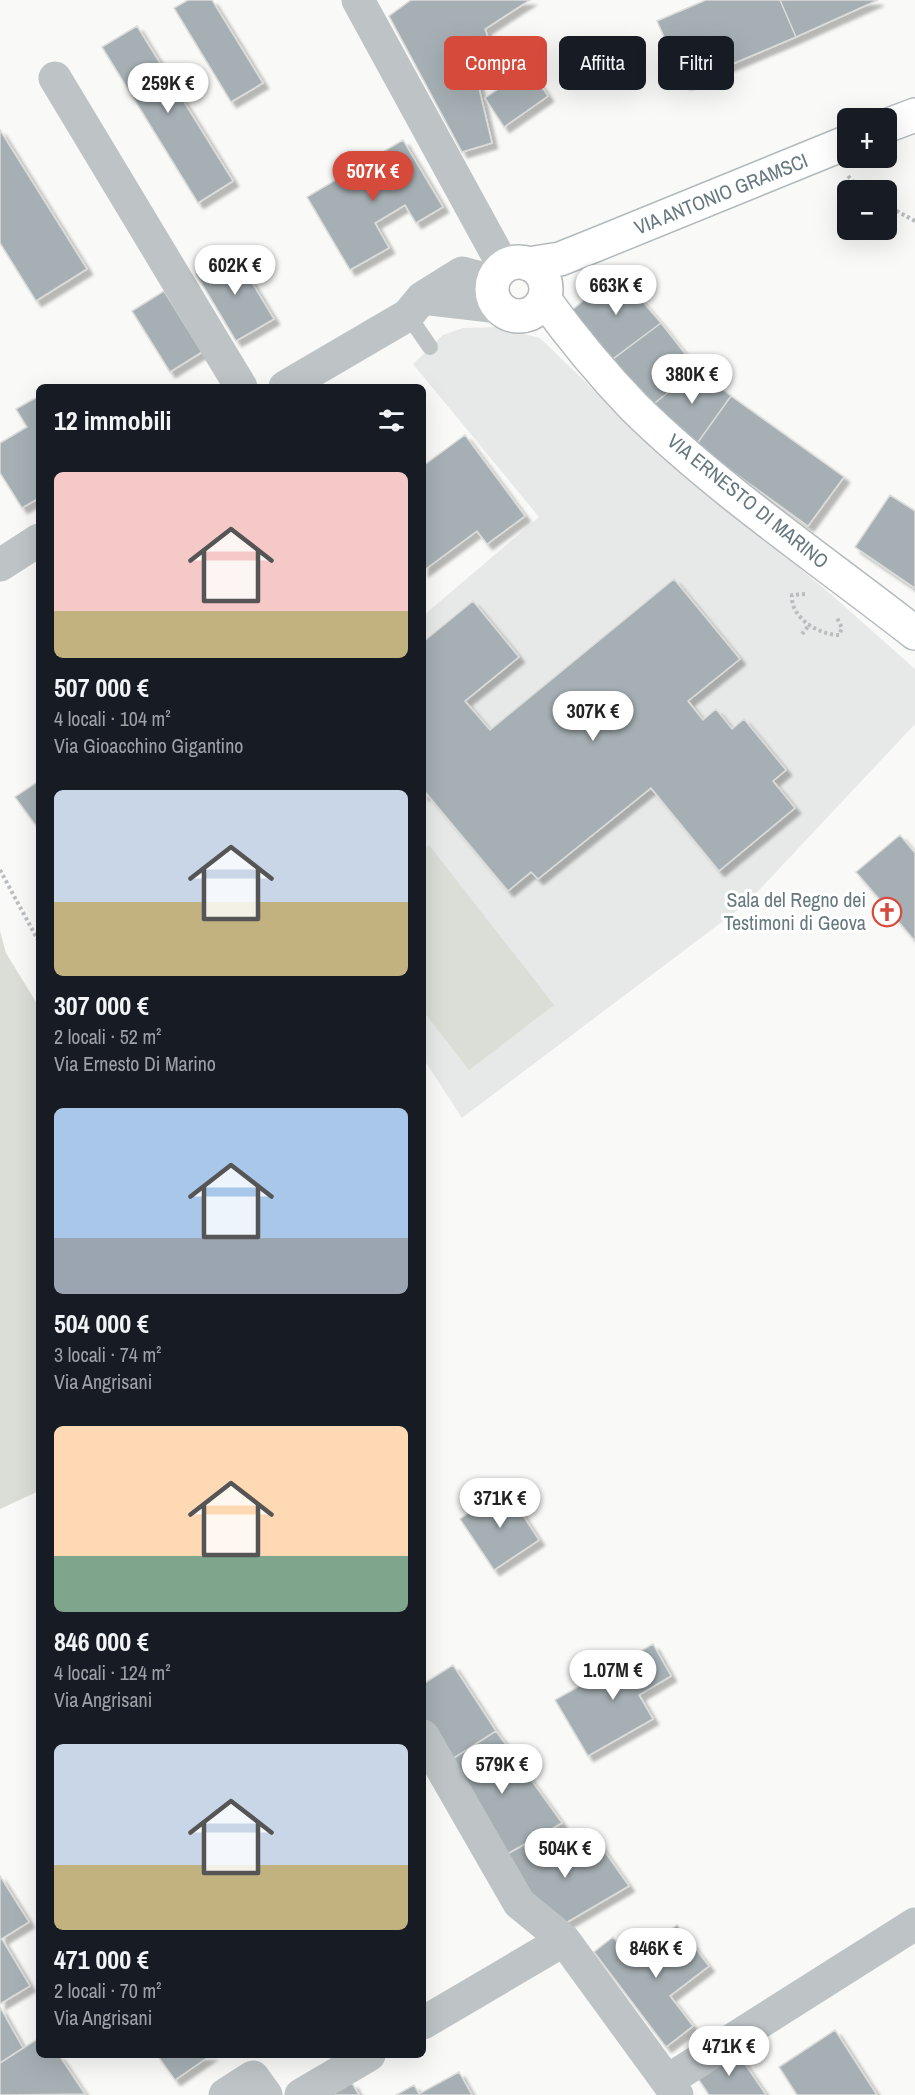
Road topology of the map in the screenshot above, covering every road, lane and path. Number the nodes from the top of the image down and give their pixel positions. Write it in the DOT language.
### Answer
graph roads {
  1 [pos="358,0"];
  2 [pos="55,78"];
  3 [pos="915,115"];
  4 [pos="897,122"];
  5 [pos="837,147"];
  6 [pos="897,211"];
  7 [pos="915,221"];
  8 [pos="519,285"];
  9 [pos="415,306"];
  10 [pos="430,347"];
  11 [pos="239,384"];
  12 [pos="290,384"];
  13 [pos="36,542"];
  14 [pos="0,566"];
  15 [pos="812,598"];
  16 [pos="832,613"];
  17 [pos="810,624"];
  18 [pos="915,633"];
  19 [pos="802,634"];
  20 [pos="0,870"];
  21 [pos="36,936"];
  22 [pos="426,1741"];
  23 [pos="915,1924"];
  24 [pos="564,1940"];
  25 [pos="426,2021"];
  26 [pos="364,2058"];
  27 [pos="672,2088"];
  28 [pos="225,2095"];
  29 [pos="266,2095"];
  30 [pos="301,2095"];
  1 -- 8 [label="street"];
  2 -- 11 [label="street"];
  3 -- 4 [label="street"];
  5 -- 8 [label="street, VIA ANTONIO GRAMSCI"];
  6 -- 7 [label="path"];
  8 -- 9 [label="street"];
  8 -- 18 [label="street, VIA ERNESTO DI MARINO"];
  9 -- 10 [label="lane"];
  9 -- 12 [label="street"];
  13 -- 14 [label="street"];
  15 -- 17 [label="path"];
  16 -- 17 [label="path"];
  17 -- 19 [label="path"];
  20 -- 21 [label="path"];
  22 -- 24 [label="street"];
  23 -- 27 [label="street"];
  24 -- 25 [label="street"];
  24 -- 27 [label="street"];
  26 -- 30 [label="street"];
  28 -- 29 [label="street"];
}
